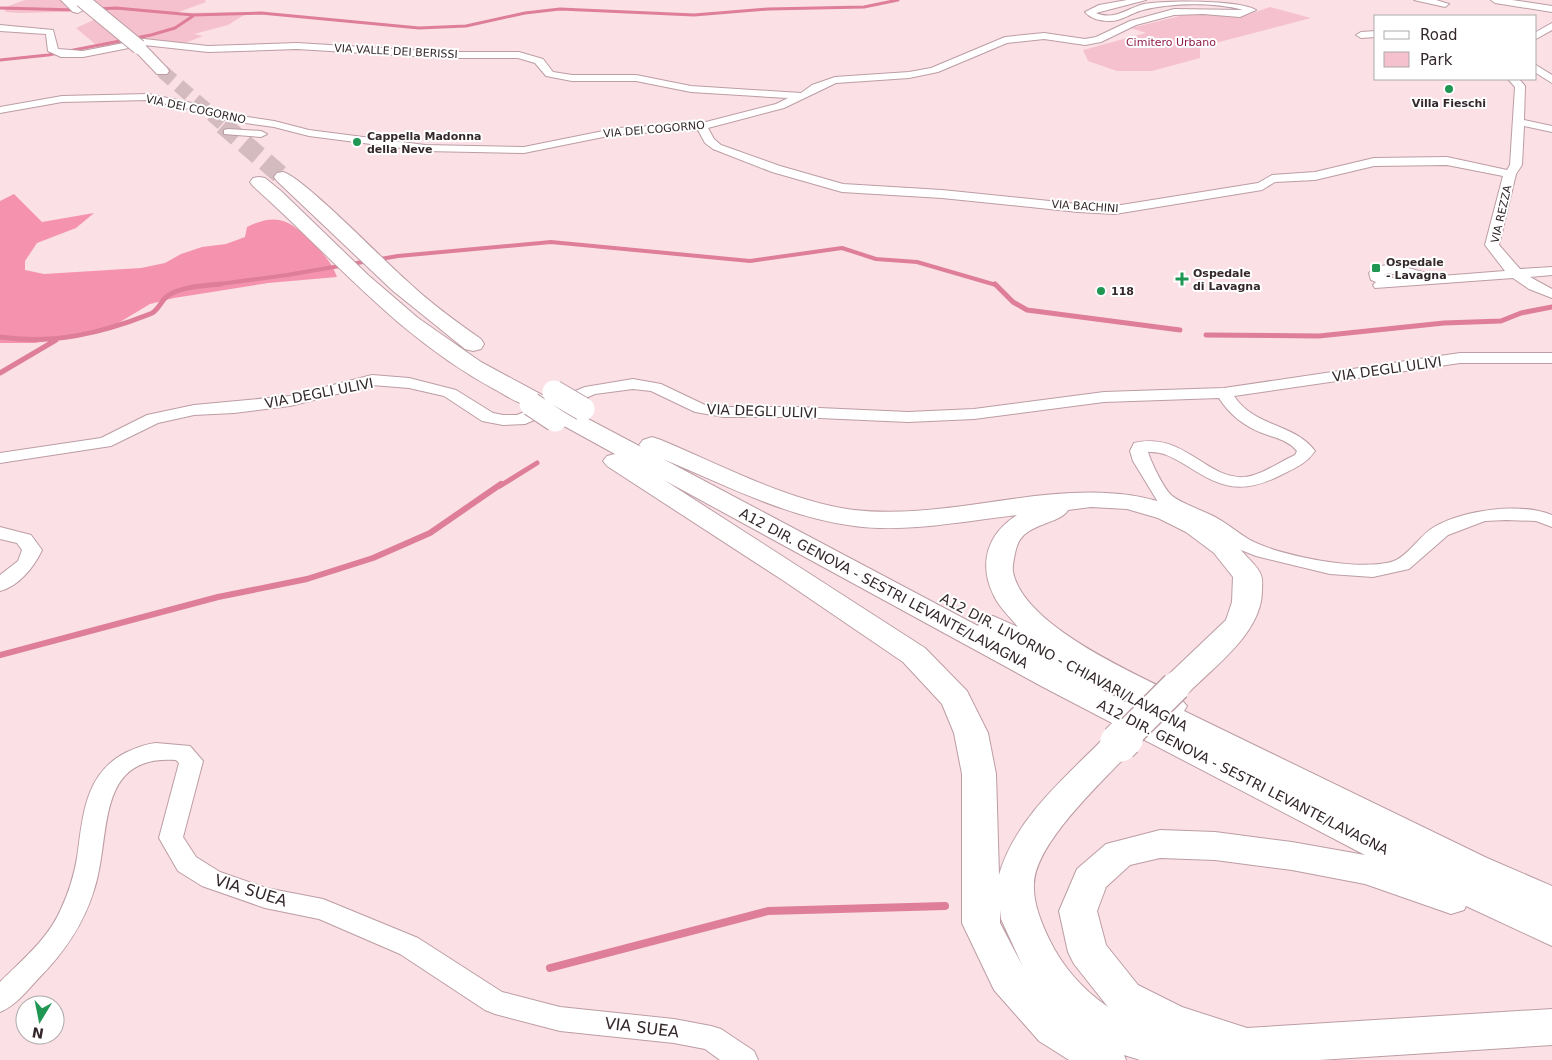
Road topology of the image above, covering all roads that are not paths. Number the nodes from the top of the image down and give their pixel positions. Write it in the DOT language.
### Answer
graph roads {
  1 [pos="67,0"];
  2 [pos="82,0"];
  3 [pos="1142,0"];
  4 [pos="1418,0"];
  5 [pos="1495,0"];
  6 [pos="1446,5"];
  7 [pos="1552,9"];
  8 [pos="1552,26"];
  9 [pos="0,28"];
  10 [pos="1374,34"];
  11 [pos="1361,35"];
  12 [pos="1537,35"];
  13 [pos="1537,69"];
  14 [pos="162,71"];
  15 [pos="145,74"];
  16 [pos="1514,80"];
  17 [pos="1552,80"];
  18 [pos="803,96"];
  19 [pos="0,110"];
  20 [pos="1519,120"];
  21 [pos="1552,124"];
  22 [pos="702,126"];
  23 [pos="1552,129"];
  24 [pos="228,132"];
  25 [pos="344,136"];
  26 [pos="1510,174"];
  27 [pos="284,177"];
  28 [pos="259,182"];
  29 [pos="1552,271"];
  30 [pos="1517,274"];
  31 [pos="1438,280"];
  32 [pos="1395,284"];
  33 [pos="1380,285"];
  34 [pos="1552,294"];
  35 [pos="1552,358"];
  36 [pos="501,373"];
  37 [pos="1224,392"];
  38 [pos="549,405"];
  39 [pos="644,441"];
  40 [pos="0,458"];
  41 [pos="1552,521"];
  42 [pos="1196,526"];
  43 [pos="0,533"];
  44 [pos="0,585"];
  45 [pos="1410,837"];
  46 [pos="1552,902"];
  47 [pos="1552,930"];
  48 [pos="1552,936"];
  49 [pos="0,1000"];
  50 [pos="1552,1027"];
  51 [pos="1387,1039"];
  52 [pos="1248,1046"];
  53 [pos="744,1060"];
  54 [pos="1105,1060"];
  55 [pos="1340,1060"];
  1 -- 15 [label="highway"];
  2 -- 14 [label="highway, bridge"];
  3 -- 18 [label="street, VIA DEI COGORNO"];
  4 -- 6 [label="street"];
  5 -- 7 [label="street"];
  8 -- 12 [label="street"];
  9 -- 18 [label="street, VIA VALLE DEI BERISSI"];
  10 -- 11 [label="street"];
  13 -- 17 [label="street"];
  16 -- 20 [label="street, VIA REZZA"];
  18 -- 22 [label="street, VIA DEI COGORNO"];
  19 -- 25 [label="street, VIA DEI COGORNO"];
  20 -- 21 [label="street"];
  20 -- 23 [label="street"];
  20 -- 26 [label="street, VIA REZZA"];
  22 -- 25 [label="street, VIA DEI COGORNO"];
  22 -- 26 [label="street, VIA BACHINI"];
  24 -- 25 [label="street"];
  26 -- 30 [label="street, VIA REZZA"];
  27 -- 36 [label="highway"];
  28 -- 36 [label="highway, A12 DIR. GENOVA - SESTRI LEVANTE/LAVAGNA"];
  29 -- 30 [label="street"];
  30 -- 31 [label="street"];
  30 -- 34 [label="street, VIA REZZA"];
  31 -- 32 [label="street"];
  31 -- 32 [label="street"];
  32 -- 33 [label="street"];
  35 -- 37 [label="street, VIA DEGLI ULIVI"];
  36 -- 38 [label="highway, A12 DIR. GENOVA - SESTRI LEVANTE/LAVAGNA"];
  36 -- 38 [label="highway"];
  37 -- 40 [label="street, VIA DEGLI ULIVI"];
  37 -- 41 [label="street"];
  38 -- 39 [label="highway, A12 DIR. LIVORNO - CHIAVARI/LAVAGNA"];
  38 -- 47 [label="highway, A12 DIR. GENOVA - SESTRI LEVANTE/LAVAGNA"];
  38 -- 54 [label="highway"];
  39 -- 42 [label="highway"];
  39 -- 45 [label="highway, A12 DIR. LIVORNO - CHIAVARI/LAVAGNA"];
  42 -- 45 [label="highway"];
  42 -- 52 [label="highway, bridge"];
  43 -- 44 [label="street"];
  45 -- 46 [label="highway, A12 DIR. LIVORNO - CHIAVARI/LAVAGNA"];
  48 -- 52 [label="highway"];
  49 -- 53 [label="street, VIA SUEA"];
  50 -- 51 [label="highway"];
  51 -- 52 [label="highway"];
  51 -- 55 [label="highway"];
}
